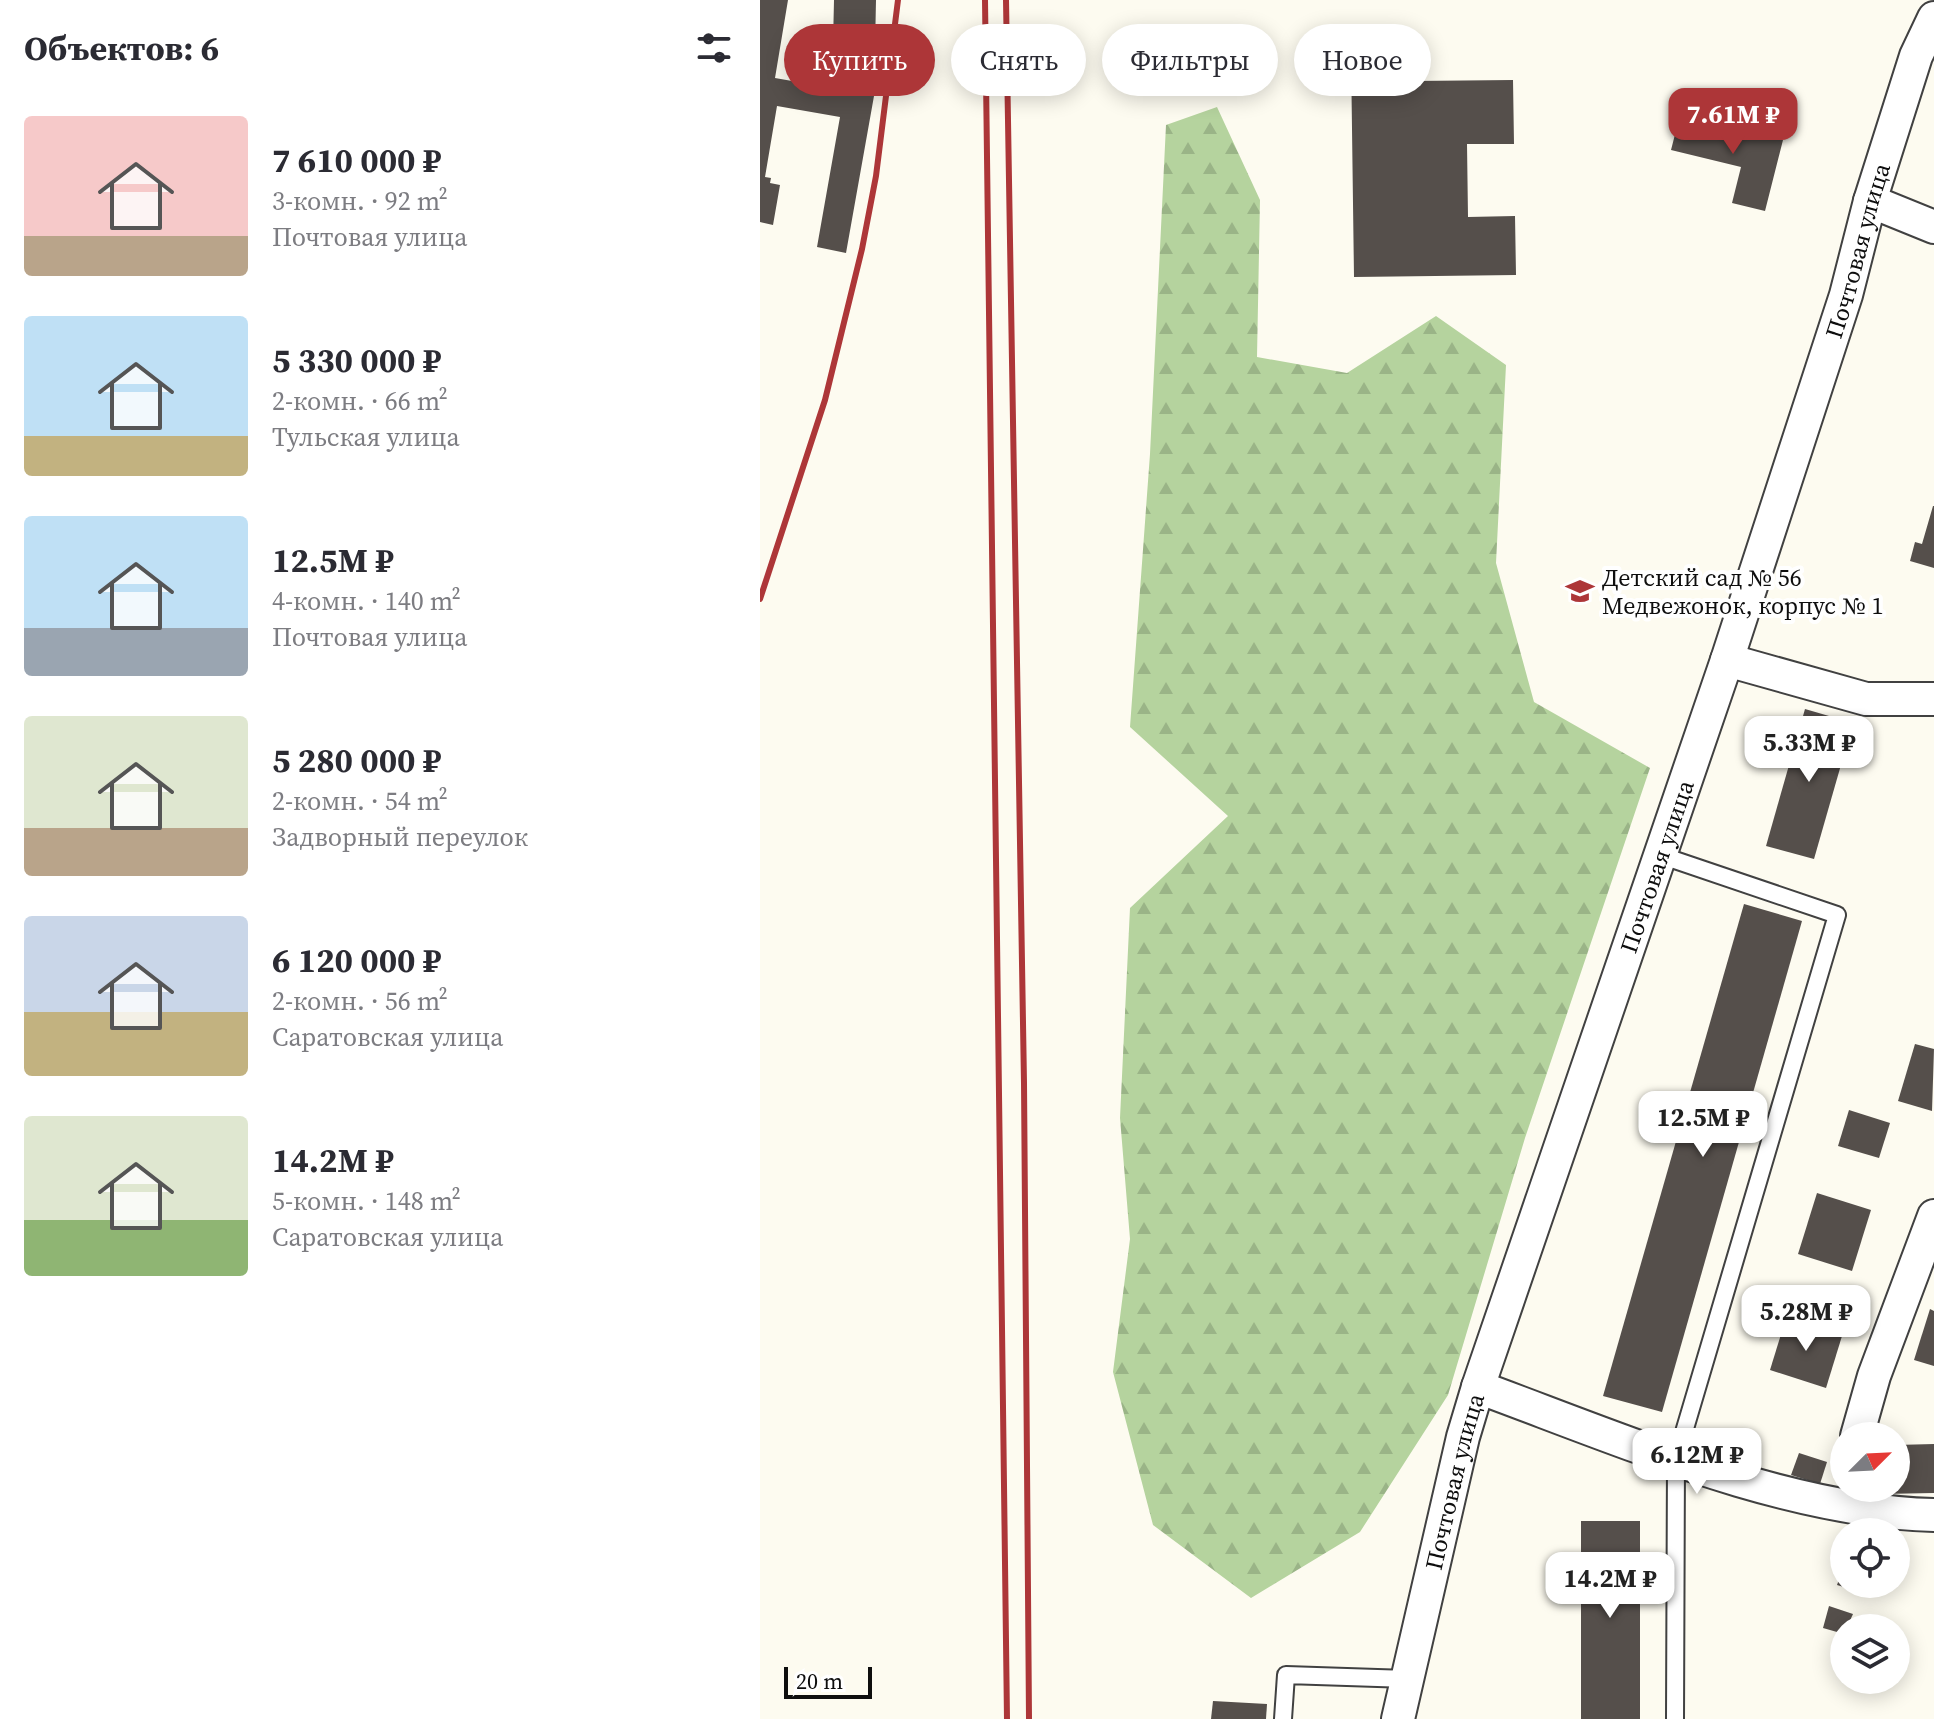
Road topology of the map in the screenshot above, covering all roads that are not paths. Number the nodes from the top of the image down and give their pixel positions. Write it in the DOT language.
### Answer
graph roads {
  1 [pos="1934,18"];
  2 [pos="1870,201"];
  3 [pos="1934,227"];
  4 [pos="1727,660"];
  5 [pos="1934,699"];
  6 [pos="1660,855"];
  7 [pos="1934,1216"];
  8 [pos="1478,1387"];
  9 [pos="1861,1422"];
  10 [pos="1676,1459"];
  11 [pos="1830,1490"];
  12 [pos="1865,1502"];
  13 [pos="1934,1515"];
  14 [pos="1408,1679"];
  15 [pos="1283,1719"];
  16 [pos="1398,1719"];
  17 [pos="1675,1719"];
  1 -- 2 [label="street, Почтовая улица"];
  2 -- 3 [label="street"];
  2 -- 4 [label="street, Почтовая улица"];
  4 -- 5 [label="street"];
  4 -- 6 [label="street, Почтовая улица"];
  6 -- 8 [label="street, Почтовая улица"];
  6 -- 10 [label="lane"];
  7 -- 9 [label="street"];
  8 -- 10 [label="street"];
  8 -- 14 [label="street, Почтовая улица"];
  10 -- 11 [label="street"];
  10 -- 17 [label="lane"];
  12 -- 13 [label="street"];
  14 -- 15 [label="lane"];
  14 -- 16 [label="street, Почтовая улица"];
}
